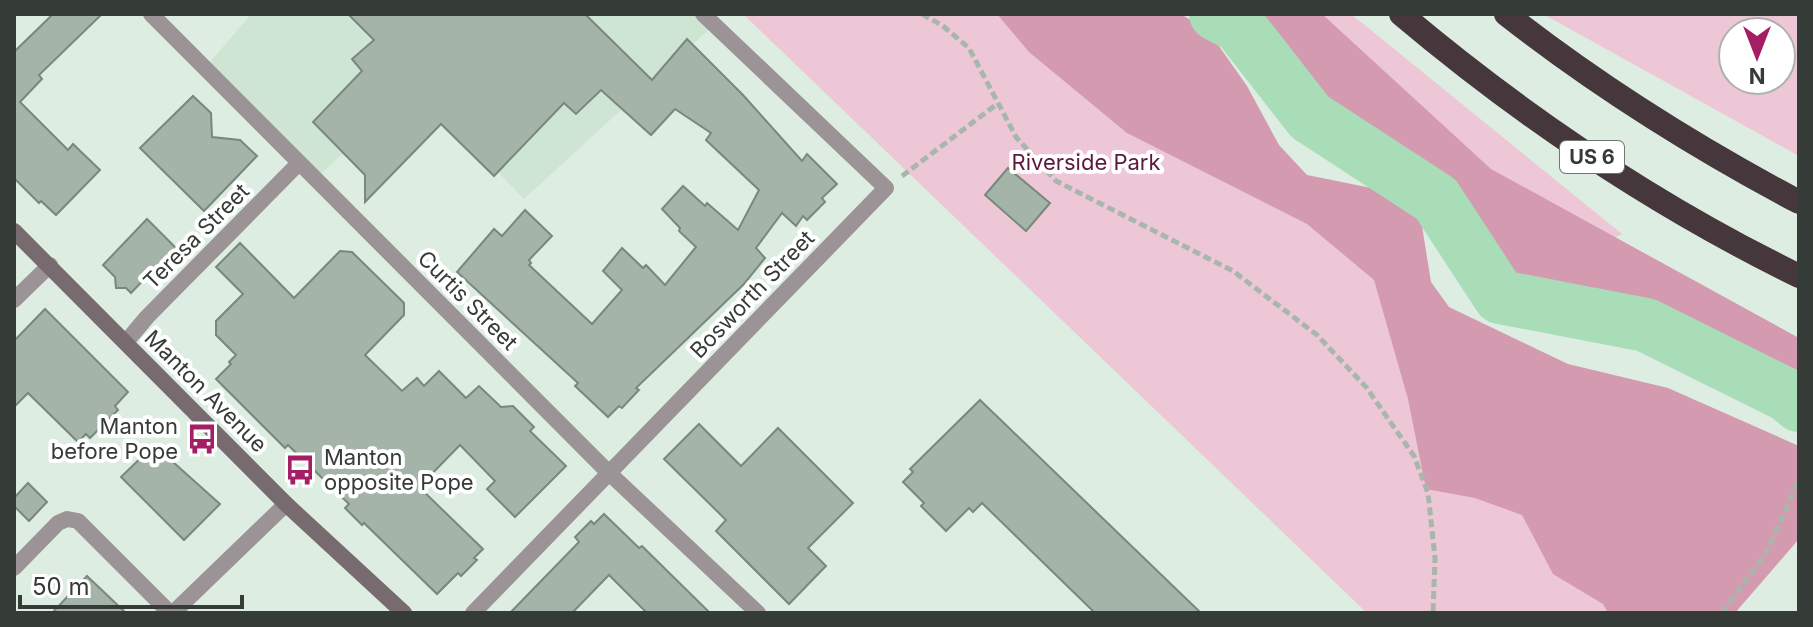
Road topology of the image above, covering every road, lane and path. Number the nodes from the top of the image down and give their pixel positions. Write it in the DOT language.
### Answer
graph roads {
  1 [pos="151,14"];
  2 [pos="703,14"];
  3 [pos="922,14"];
  4 [pos="1401,14"];
  5 [pos="1506,14"];
  6 [pos="997,104"];
  7 [pos="299,163"];
  8 [pos="886,188"];
  9 [pos="1799,202"];
  10 [pos="14,231"];
  11 [pos="50,265"];
  12 [pos="1799,276"];
  13 [pos="14,300"];
  14 [pos="126,342"];
  15 [pos="608,472"];
  16 [pos="1799,480"];
  17 [pos="286,504"];
  18 [pos="14,568"];
  19 [pos="172,613"];
  20 [pos="404,613"];
  21 [pos="473,613"];
  22 [pos="758,613"];
  23 [pos="1433,613"];
  24 [pos="1722,613"];
  1 -- 7 [label="street, Curtis Street"];
  2 -- 8 [label="street"];
  3 -- 6 [label="path"];
  4 -- 12 [label="highway, US 6"];
  5 -- 9 [label="highway"];
  6 -- 8 [label="path"];
  6 -- 23 [label="path"];
  7 -- 14 [label="street, Teresa Street"];
  7 -- 15 [label="street, Curtis Street"];
  8 -- 15 [label="street, Bosworth Street"];
  10 -- 11 [label="main road, Manton Avenue"];
  11 -- 13 [label="street"];
  11 -- 14 [label="main road, Manton Avenue"];
  14 -- 17 [label="main road, Manton Avenue"];
  15 -- 21 [label="street, Bosworth Street"];
  15 -- 22 [label="street, Curtis Street"];
  16 -- 24 [label="path"];
  17 -- 19 [label="street"];
  17 -- 20 [label="main road, Manton Avenue"];
  18 -- 19 [label="street"];
}
